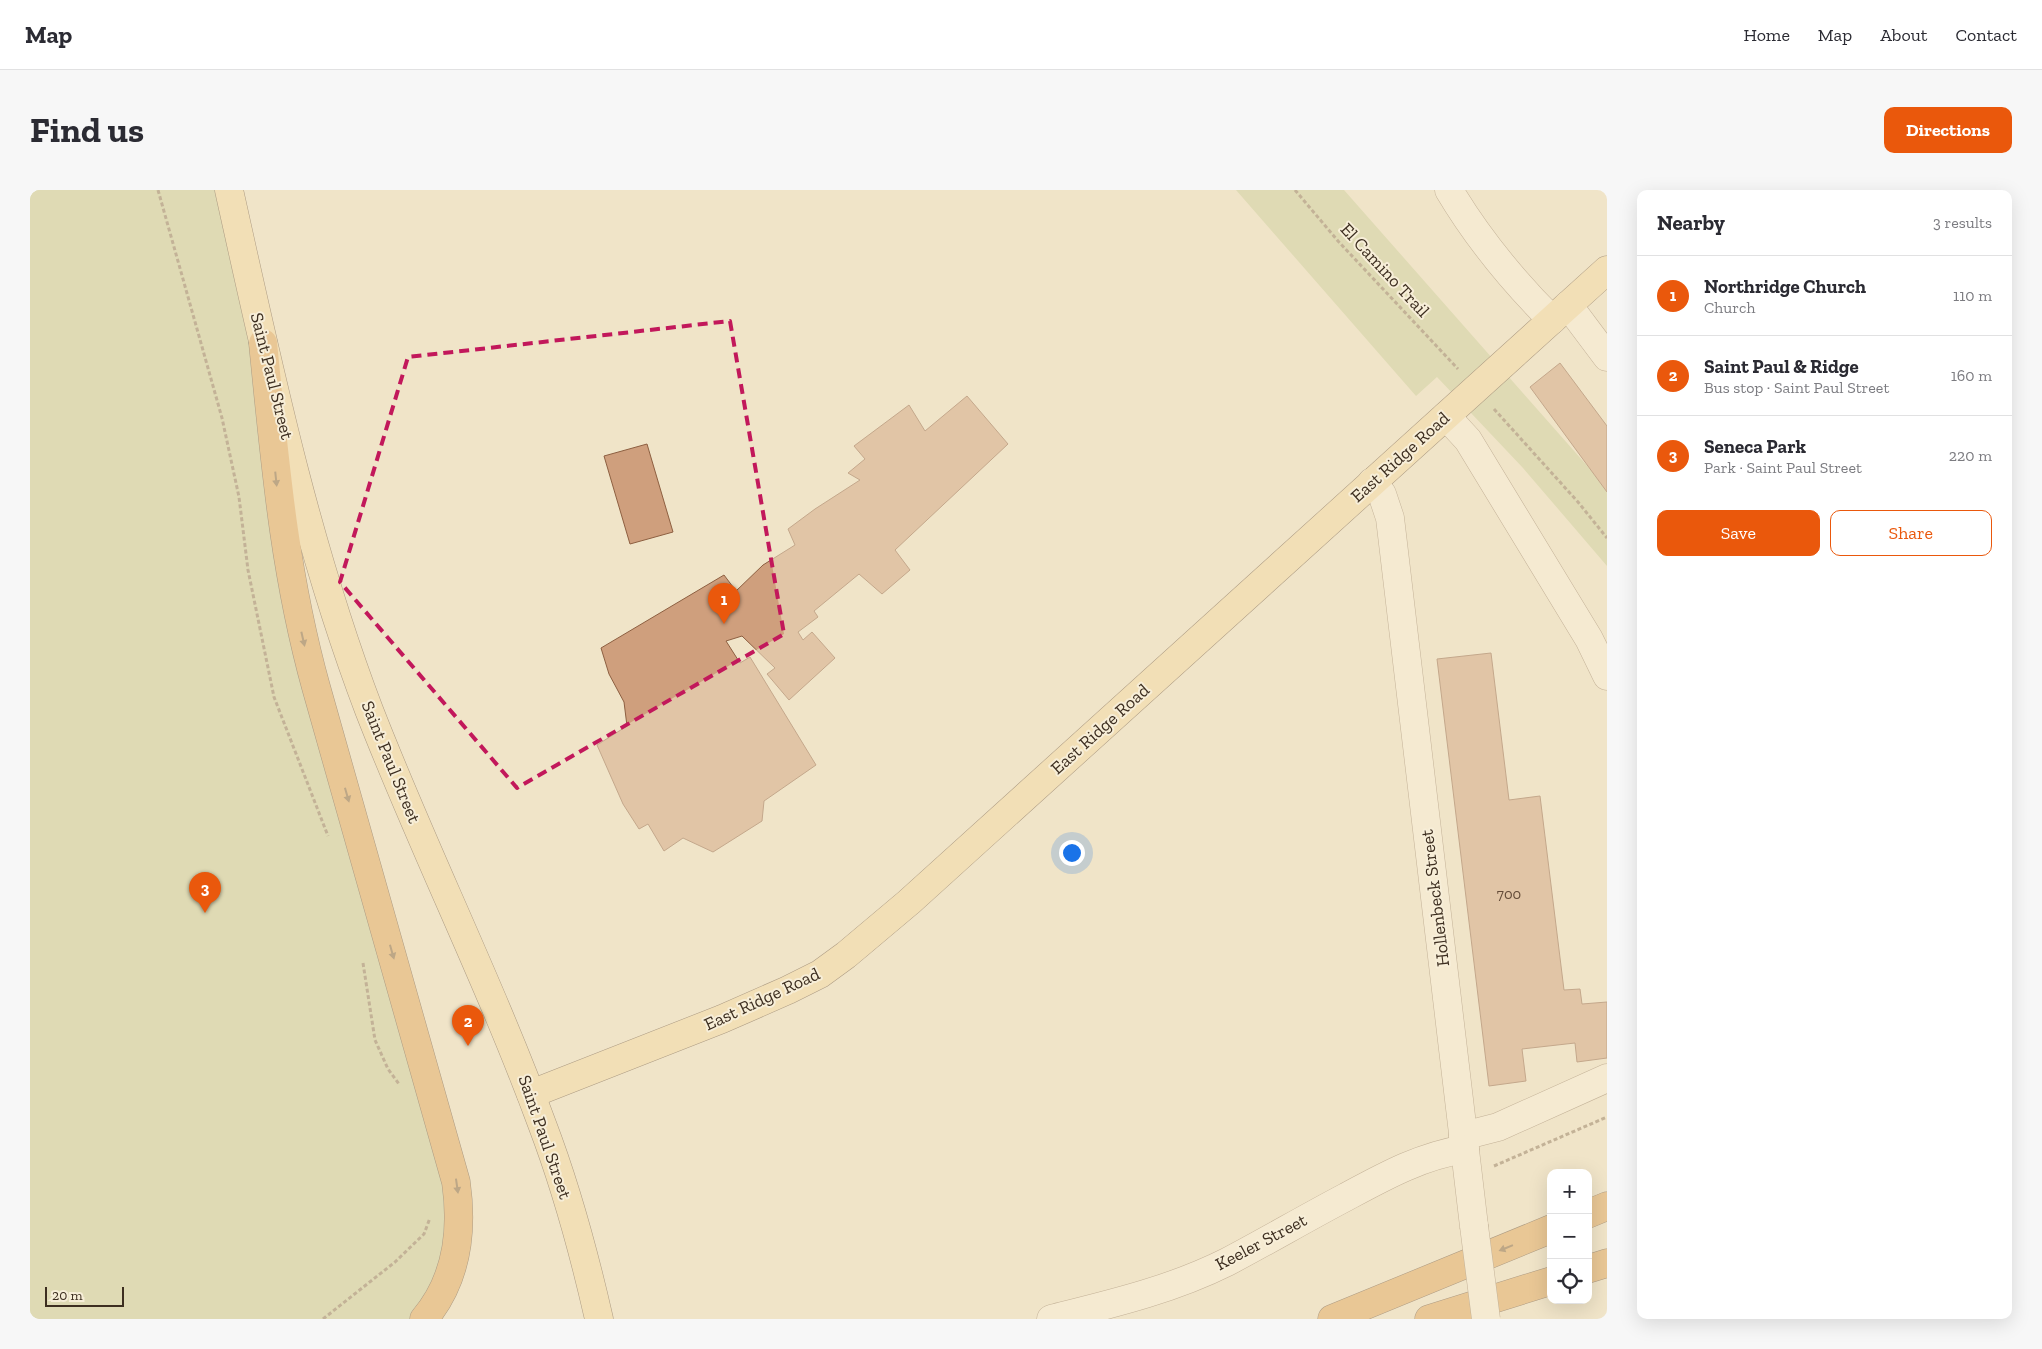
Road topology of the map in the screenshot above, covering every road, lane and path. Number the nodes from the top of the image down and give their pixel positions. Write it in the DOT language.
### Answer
graph roads {
  1 [pos="158,190"];
  2 [pos="229,190"];
  3 [pos="1295,190"];
  4 [pos="1449,190"];
  5 [pos="1607,270"];
  6 [pos="1560,312"];
  7 [pos="264,343"];
  8 [pos="1607,357"];
  9 [pos="1457,367"];
  10 [pos="1492,406"];
  11 [pos="1446,416"];
  12 [pos="1372,482"];
  13 [pos="1607,538"];
  14 [pos="1607,676"];
  15 [pos="331,845"];
  16 [pos="361,955"];
  17 [pos="1607,1078"];
  18 [pos="400,1085"];
  19 [pos="531,1094"];
  20 [pos="1607,1117"];
  21 [pos="1464,1142"];
  22 [pos="1468,1177"];
  23 [pos="1607,1206"];
  24 [pos="433,1210"];
  25 [pos="1592,1212"];
  26 [pos="1547,1231"];
  27 [pos="1607,1263"];
  28 [pos="1592,1268"];
  29 [pos="1547,1282"];
  30 [pos="322,1319"];
  31 [pos="424,1319"];
  32 [pos="599,1319"];
  33 [pos="1050,1319"];
  34 [pos="1332,1319"];
  35 [pos="1429,1319"];
  36 [pos="1486,1319"];
  1 -- 15 [label="path"];
  2 -- 7 [label="main road, Saint Paul Street"];
  3 -- 9 [label="path, El Camino Trail"];
  4 -- 6 [label="street"];
  5 -- 6 [label="main road, East Ridge Road"];
  6 -- 8 [label="street"];
  6 -- 11 [label="main road, East Ridge Road"];
  7 -- 19 [label="main road, Saint Paul Street"];
  7 -- 31 [label="highway, one-way"];
  10 -- 13 [label="path"];
  11 -- 12 [label="main road, East Ridge Road"];
  11 -- 14 [label="street"];
  12 -- 19 [label="main road, East Ridge Road"];
  12 -- 21 [label="street, Hollenbeck Street"];
  16 -- 18 [label="path"];
  17 -- 21 [label="street, Keeler Street"];
  19 -- 32 [label="main road, Saint Paul Street"];
  20 -- 22 [label="path"];
  21 -- 22 [label="street, Hollenbeck Street"];
  21 -- 33 [label="street, Keeler Street"];
  22 -- 36 [label="street, Hollenbeck Street, bridge"];
  23 -- 25 [label="highway"];
  24 -- 30 [label="path"];
  26 -- 34 [label="highway, one-way"];
  27 -- 28 [label="highway"];
  29 -- 35 [label="highway"];
}
